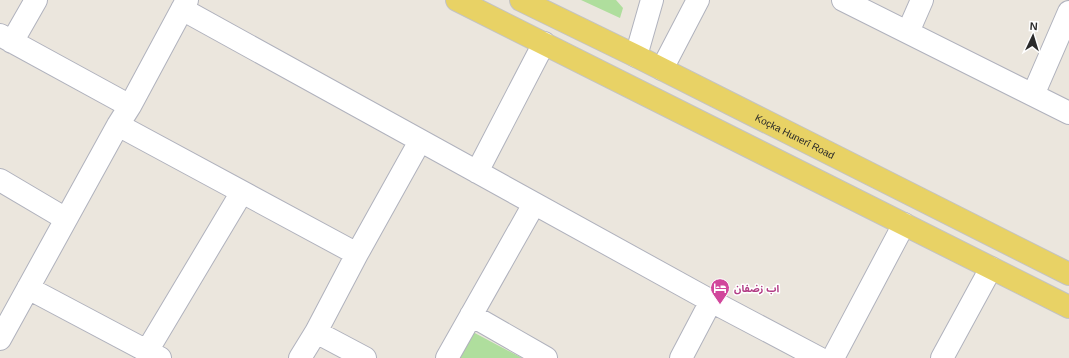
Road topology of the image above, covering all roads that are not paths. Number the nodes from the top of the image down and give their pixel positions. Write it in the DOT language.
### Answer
graph roads {
  1 [pos="36,0"];
  2 [pos="457,0"];
  3 [pos="521,0"];
  4 [pos="652,0"];
  5 [pos="698,0"];
  6 [pos="843,0"];
  7 [pos="922,0"];
  8 [pos="185,5"];
  9 [pos="1069,12"];
  10 [pos="908,32"];
  11 [pos="6,39"];
  12 [pos="544,44"];
  13 [pos="636,56"];
  14 [pos="662,69"];
  15 [pos="1033,95"];
  16 [pos="130,106"];
  17 [pos="1069,113"];
  18 [pos="118,125"];
  19 [pos="420,141"];
  20 [pos="477,172"];
  21 [pos="0,180"];
  22 [pos="242,192"];
  23 [pos="534,204"];
  24 [pos="66,219"];
  25 [pos="904,224"];
  26 [pos="356,254"];
  27 [pos="992,268"];
  28 [pos="1069,274"];
  29 [pos="28,288"];
  30 [pos="711,301"];
  31 [pos="1069,308"];
  32 [pos="471,315"];
  33 [pos="316,332"];
  34 [pos="0,339"];
  35 [pos="154,354"];
  36 [pos="300,358"];
  37 [pos="365,358"];
  38 [pos="447,358"];
  39 [pos="546,358"];
  40 [pos="681,358"];
  41 [pos="819,358"];
  42 [pos="833,358"];
  43 [pos="942,358"];
  1 -- 11 [label="street"];
  2 -- 12 [label="main road"];
  3 -- 13 [label="main road, Koçka Hunerî Road"];
  4 -- 13 [label="street"];
  5 -- 14 [label="street"];
  6 -- 10 [label="street"];
  7 -- 10 [label="street"];
  8 -- 16 [label="street"];
  8 -- 19 [label="street"];
  9 -- 15 [label="street"];
  10 -- 15 [label="street"];
  11 -- 16 [label="street"];
  12 -- 20 [label="street"];
  12 -- 25 [label="main road"];
  13 -- 14 [label="main road, Koçka Hunerî Road"];
  14 -- 28 [label="main road, Koçka Hunerî Road"];
  15 -- 17 [label="street"];
  16 -- 18 [label="street"];
  18 -- 22 [label="street"];
  18 -- 24 [label="street"];
  19 -- 20 [label="street"];
  19 -- 26 [label="street"];
  20 -- 23 [label="street"];
  21 -- 24 [label="street"];
  22 -- 26 [label="street"];
  22 -- 35 [label="street"];
  23 -- 30 [label="street"];
  23 -- 32 [label="street"];
  24 -- 29 [label="street"];
  25 -- 27 [label="main road"];
  25 -- 42 [label="street"];
  26 -- 33 [label="street"];
  27 -- 31 [label="main road"];
  27 -- 43 [label="street"];
  29 -- 34 [label="street"];
  29 -- 35 [label="street"];
  30 -- 40 [label="street"];
  30 -- 41 [label="street"];
  32 -- 38 [label="street"];
  32 -- 39 [label="street"];
  33 -- 36 [label="street"];
  33 -- 37 [label="street"];
}
